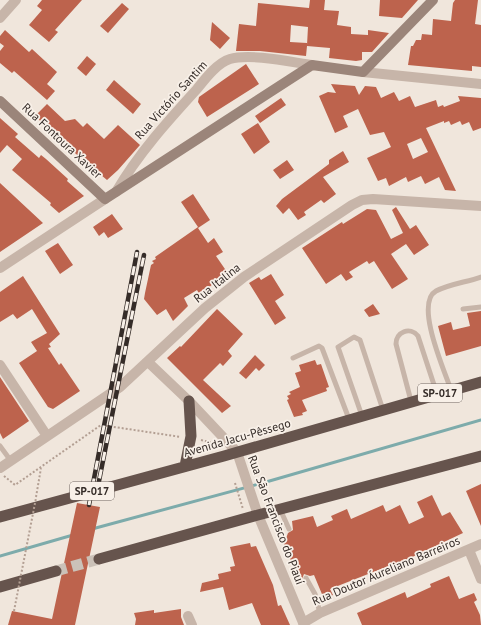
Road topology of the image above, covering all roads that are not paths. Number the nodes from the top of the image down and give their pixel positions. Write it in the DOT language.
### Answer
graph roads {
  1 [pos="16,0"];
  2 [pos="433,0"];
  3 [pos="0,18"];
  4 [pos="312,65"];
  5 [pos="363,72"];
  6 [pos="481,84"];
  7 [pos="0,101"];
  8 [pos="116,192"];
  9 [pos="105,199"];
  10 [pos="481,206"];
  11 [pos="0,268"];
  12 [pos="481,278"];
  13 [pos="481,307"];
  14 [pos="464,309"];
  15 [pos="293,358"];
  16 [pos="148,362"];
  17 [pos="0,364"];
  18 [pos="481,382"];
  19 [pos="451,390"];
  20 [pos="437,394"];
  21 [pos="189,401"];
  22 [pos="411,401"];
  23 [pos="383,410"];
  24 [pos="362,416"];
  25 [pos="349,420"];
  26 [pos="47,436"];
  27 [pos="0,446"];
  28 [pos="237,452"];
  29 [pos="481,456"];
  30 [pos="11,461"];
  31 [pos="185,466"];
  32 [pos="0,468"];
  33 [pos="280,509"];
  34 [pos="258,515"];
  35 [pos="0,517"];
  36 [pos="289,529"];
  37 [pos="481,544"];
  38 [pos="469,550"];
  39 [pos="99,559"];
  40 [pos="56,571"];
  41 [pos="306,578"];
  42 [pos="481,579"];
  43 [pos="0,587"];
  44 [pos="320,613"];
  45 [pos="303,624"];
  1 -- 3 [label="street"];
  2 -- 5 [label="main road"];
  4 -- 5 [label="main road, Rua Victório Santim"];
  4 -- 8 [label="main road, Rua Victório Santim"];
  4 -- 8 [label="street, Rua Victório Santim"];
  5 -- 6 [label="street, Rua Victório Santim"];
  7 -- 9 [label="main road, Rua Fontoura Xavier"];
  8 -- 9 [label="main road, Rua Victório Santim"];
  9 -- 11 [label="street, Rua Victório Santim"];
  10 -- 16 [label="street, Rua Italina"];
  12 -- 19 [label="lane"];
  13 -- 14 [label="lane"];
  15 -- 25 [label="lane"];
  16 -- 21 [label="street, Rua São Francisco do Piauí"];
  16 -- 26 [label="street, Rua Italina"];
  17 -- 26 [label="street"];
  18 -- 19 [label="highway, Avenida Jacu-Pêssego / SP-017"];
  19 -- 20 [label="highway, Avenida Jacu-Pêssego / SP-017"];
  20 -- 22 [label="highway, Avenida Jacu-Pêssego / SP-017"];
  20 -- 22 [label="lane"];
  21 -- 28 [label="street, Rua São Francisco do Piauí"];
  21 -- 31 [label="highway"];
  22 -- 23 [label="highway, Avenida Jacu-Pêssego / SP-017"];
  23 -- 24 [label="highway, Avenida Jacu-Pêssego / SP-017"];
  23 -- 24 [label="lane"];
  24 -- 25 [label="highway, Avenida Jacu-Pêssego / SP-017"];
  25 -- 28 [label="highway, Avenida Jacu-Pêssego / SP-017"];
  26 -- 30 [label="street, Rua Italina"];
  27 -- 30 [label="lane"];
  28 -- 31 [label="highway, Avenida Jacu-Pêssego / SP-017"];
  28 -- 34 [label="street, Rua São Francisco do Piauí"];
  29 -- 33 [label="highway"];
  30 -- 32 [label="street, Rua Italina"];
  31 -- 35 [label="highway, Avenida Jacu-Pêssego / SP-017"];
  33 -- 34 [label="highway"];
  33 -- 36 [label="lane"];
  34 -- 39 [label="highway"];
  34 -- 45 [label="street, Rua São Francisco do Piauí"];
  37 -- 38 [label="street, Rua Doutor Áureliano Barreiros"];
  38 -- 42 [label="street"];
  38 -- 44 [label="street, Rua Doutor Áureliano Barreiros"];
  40 -- 43 [label="highway"];
  41 -- 44 [label="lane"];
  44 -- 45 [label="street, Rua Doutor Áureliano Barreiros"];
}
